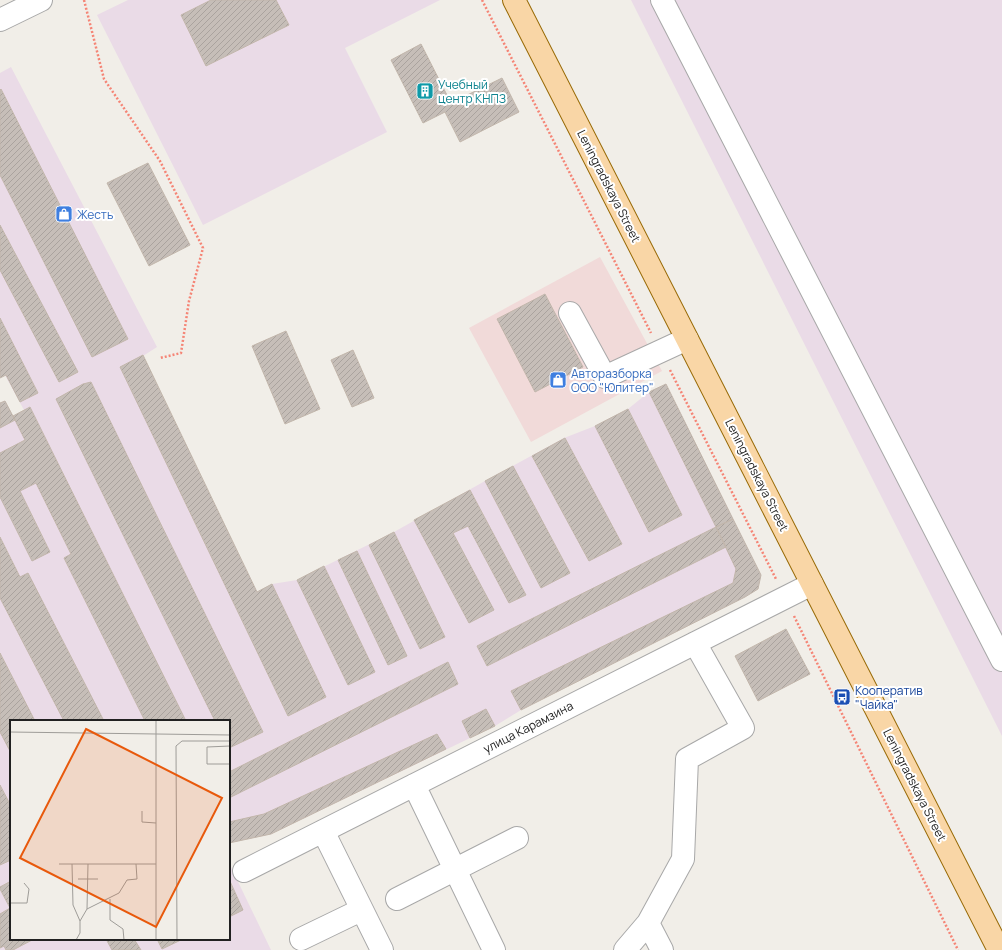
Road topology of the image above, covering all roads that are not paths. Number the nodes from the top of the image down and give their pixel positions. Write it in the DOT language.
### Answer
graph roads {
  1 [pos="41,0"];
  2 [pos="514,0"];
  3 [pos="662,0"];
  4 [pos="0,20"];
  5 [pos="570,313"];
  6 [pos="687,339"];
  7 [pos="812,584"];
  8 [pos="695,643"];
  9 [pos="1002,660"];
  10 [pos="414,785"];
  11 [pos="322,832"];
  12 [pos="517,838"];
  13 [pos="455,870"];
  14 [pos="244,871"];
  15 [pos="397,899"];
  16 [pos="361,910"];
  17 [pos="648,923"];
  18 [pos="301,939"];
  19 [pos="382,950"];
  20 [pos="494,950"];
  21 [pos="625,950"];
  22 [pos="662,950"];
  23 [pos="999,950"];
  1 -- 4 [label="street"];
  2 -- 6 [label="main road, Leningradskaya Street"];
  3 -- 9 [label="street"];
  5 -- 6 [label="street"];
  6 -- 7 [label="main road, Leningradskaya Street"];
  7 -- 8 [label="street, улица Карамзина"];
  7 -- 23 [label="main road, Leningradskaya Street"];
  8 -- 10 [label="street, улица Карамзина"];
  8 -- 17 [label="street"];
  10 -- 11 [label="street, улица Карамзина"];
  10 -- 13 [label="street"];
  11 -- 14 [label="street, улица Карамзина"];
  11 -- 16 [label="street"];
  12 -- 13 [label="street"];
  13 -- 15 [label="street"];
  13 -- 20 [label="street"];
  16 -- 18 [label="street"];
  16 -- 19 [label="street"];
  17 -- 21 [label="street"];
  17 -- 22 [label="street"];
}
